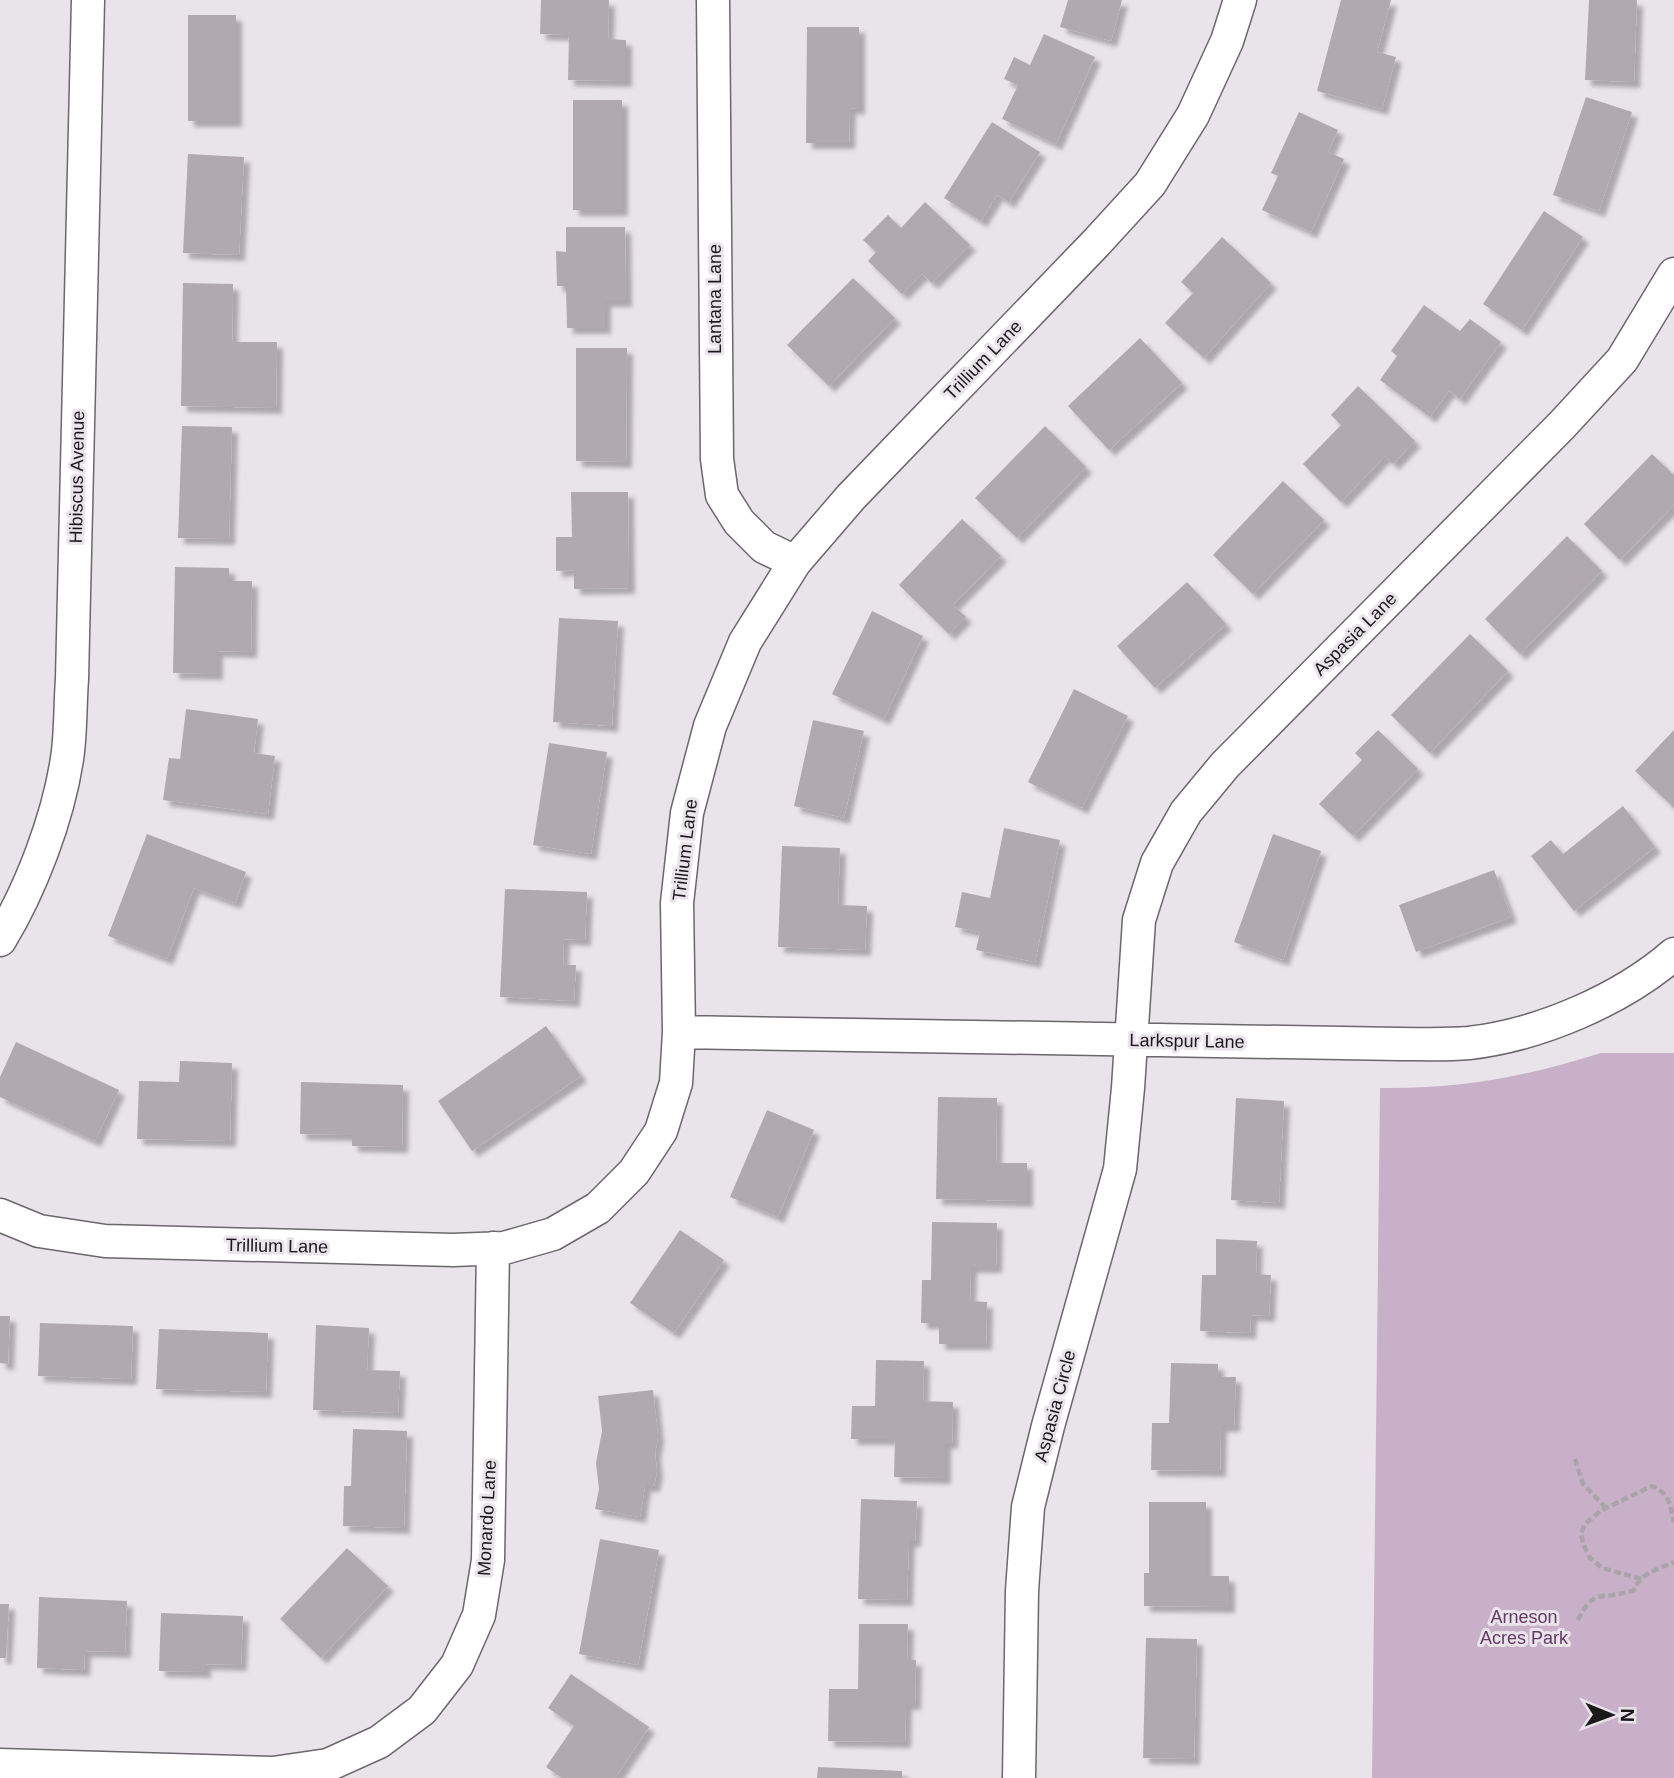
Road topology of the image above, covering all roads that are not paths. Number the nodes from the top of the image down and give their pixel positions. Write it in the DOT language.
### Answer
graph roads {
  1 [pos="88,0"];
  2 [pos="713,0"];
  3 [pos="1240,0"];
  4 [pos="1674,274"];
  5 [pos="795,562"];
  6 [pos="0,940"];
  7 [pos="1674,954"];
  8 [pos="679,1032"];
  9 [pos="1131,1040"];
  10 [pos="0,1215"];
  11 [pos="493,1248"];
  12 [pos="0,1765"];
  13 [pos="1019,1778"];
  1 -- 6 [label="street, Hibiscus Avenue"];
  2 -- 5 [label="street, Lantana Lane"];
  3 -- 5 [label="street, Trillium Lane"];
  4 -- 9 [label="street, Aspasia Lane"];
  5 -- 8 [label="street, Trillium Lane"];
  7 -- 9 [label="street, Larkspur Lane"];
  8 -- 9 [label="street, Larkspur Lane"];
  8 -- 11 [label="street, Trillium Lane"];
  9 -- 13 [label="street, Aspasia Circle"];
  10 -- 11 [label="street, Trillium Lane"];
  11 -- 12 [label="street, Monardo Lane"];
}
